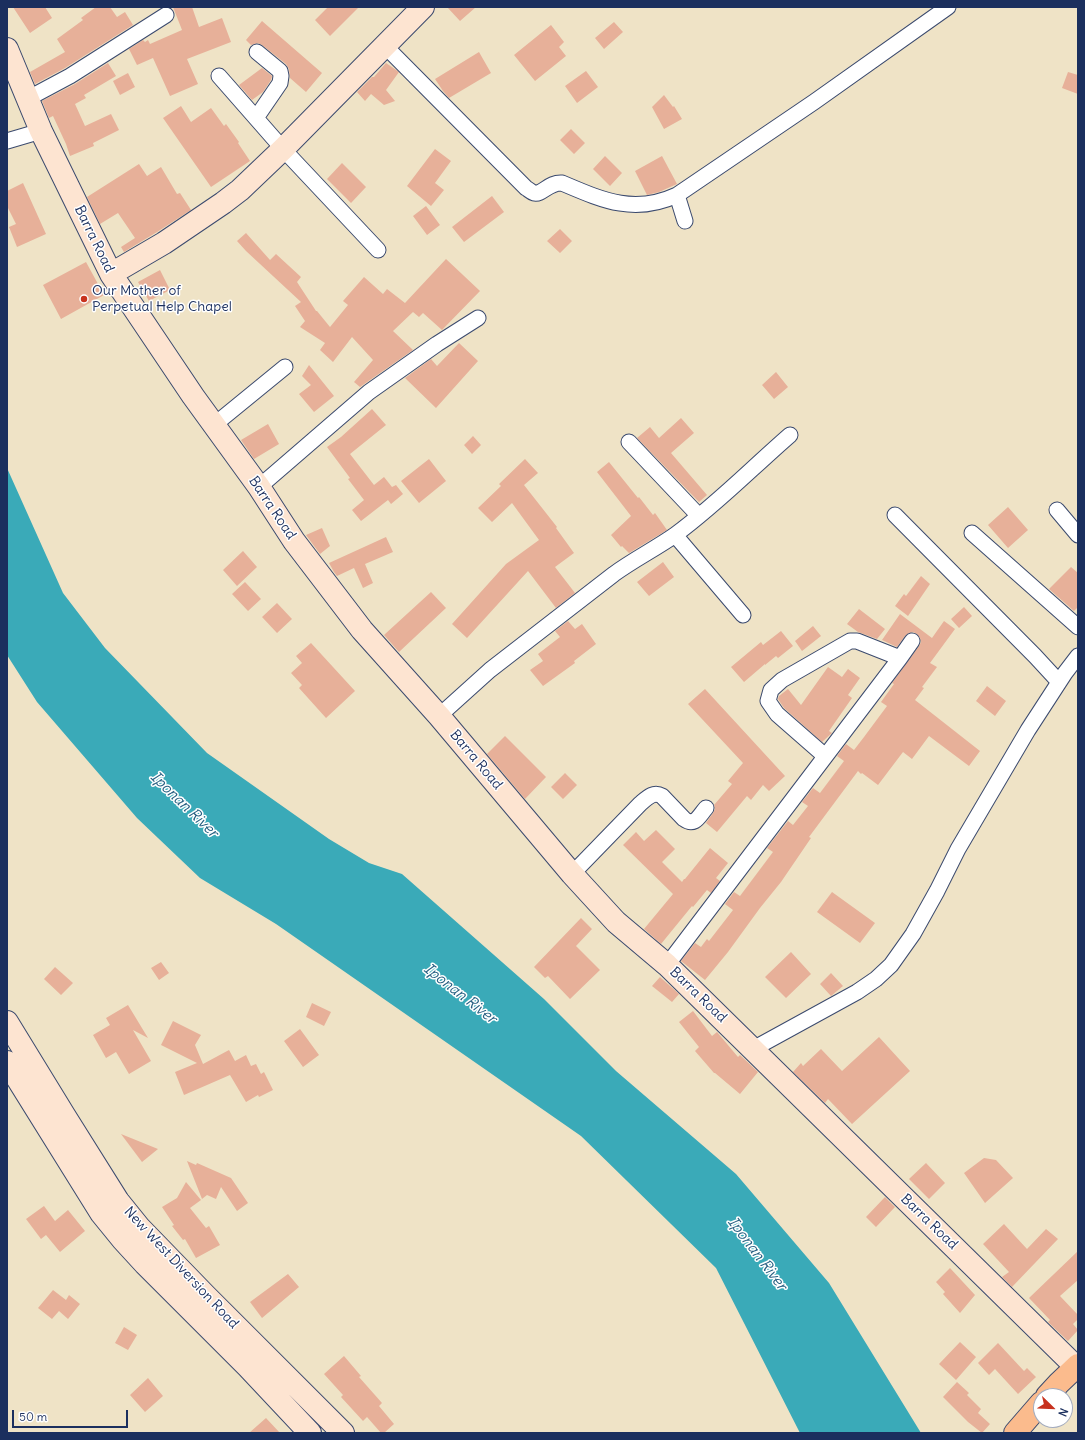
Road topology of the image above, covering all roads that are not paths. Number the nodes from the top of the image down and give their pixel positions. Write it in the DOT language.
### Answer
graph roads {
  1 [pos="424,7"];
  2 [pos="948,7"];
  3 [pos="166,15"];
  4 [pos="385,46"];
  5 [pos="7,49"];
  6 [pos="257,52"];
  7 [pos="219,76"];
  8 [pos="27,98"];
  9 [pos="256,118"];
  10 [pos="41,131"];
  11 [pos="9,139"];
  12 [pos="283,149"];
  13 [pos="677,195"];
  14 [pos="685,221"];
  15 [pos="378,250"];
  16 [pos="111,274"];
  17 [pos="478,318"];
  18 [pos="285,367"];
  19 [pos="214,425"];
  20 [pos="790,434"];
  21 [pos="629,442"];
  22 [pos="259,487"];
  23 [pos="1057,510"];
  24 [pos="895,515"];
  25 [pos="699,516"];
  26 [pos="972,533"];
  27 [pos="675,535"];
  28 [pos="1078,535"];
  29 [pos="743,614"];
  30 [pos="1078,627"];
  31 [pos="912,641"];
  32 [pos="1078,656"];
  33 [pos="900,658"];
  34 [pos="1059,682"];
  35 [pos="439,716"];
  36 [pos="825,756"];
  37 [pos="706,808"];
  38 [pos="572,874"];
  39 [pos="667,965"];
  40 [pos="7,1022"];
  41 [pos="753,1049"];
  42 [pos="7,1062"];
  43 [pos="1077,1367"];
  44 [pos="1054,1388"];
  45 [pos="1033,1412"];
  46 [pos="310,1433"];
  47 [pos="343,1433"];
  48 [pos="1015,1433"];
  1 -- 4 [label="street"];
  2 -- 13 [label="street"];
  3 -- 8 [label="street"];
  4 -- 12 [label="street"];
  4 -- 13 [label="street"];
  5 -- 8 [label="street, Barra Road"];
  6 -- 9 [label="street"];
  7 -- 9 [label="street"];
  8 -- 10 [label="street, Barra Road"];
  9 -- 12 [label="street"];
  10 -- 11 [label="street"];
  10 -- 16 [label="street, Barra Road"];
  12 -- 15 [label="street"];
  12 -- 16 [label="street"];
  13 -- 14 [label="street"];
  16 -- 19 [label="street, Barra Road"];
  17 -- 22 [label="street"];
  18 -- 19 [label="street"];
  19 -- 22 [label="street, Barra Road"];
  20 -- 25 [label="street"];
  21 -- 25 [label="street"];
  22 -- 35 [label="street, Barra Road"];
  23 -- 28 [label="street"];
  24 -- 34 [label="street"];
  25 -- 27 [label="street"];
  26 -- 30 [label="street"];
  27 -- 29 [label="street"];
  27 -- 35 [label="street"];
  31 -- 33 [label="street"];
  32 -- 34 [label="street"];
  33 -- 36 [label="street"];
  33 -- 36 [label="street"];
  34 -- 41 [label="street"];
  35 -- 38 [label="street, Barra Road"];
  36 -- 39 [label="street"];
  37 -- 38 [label="street"];
  38 -- 39 [label="street, Barra Road"];
  39 -- 41 [label="street, Barra Road"];
  40 -- 47 [label="street, New West Diversion Road"];
  41 -- 43 [label="street, Barra Road"];
  42 -- 46 [label="street, New West Diversion Road"];
  43 -- 44 [label="main road"];
  45 -- 48 [label="main road"];
}
